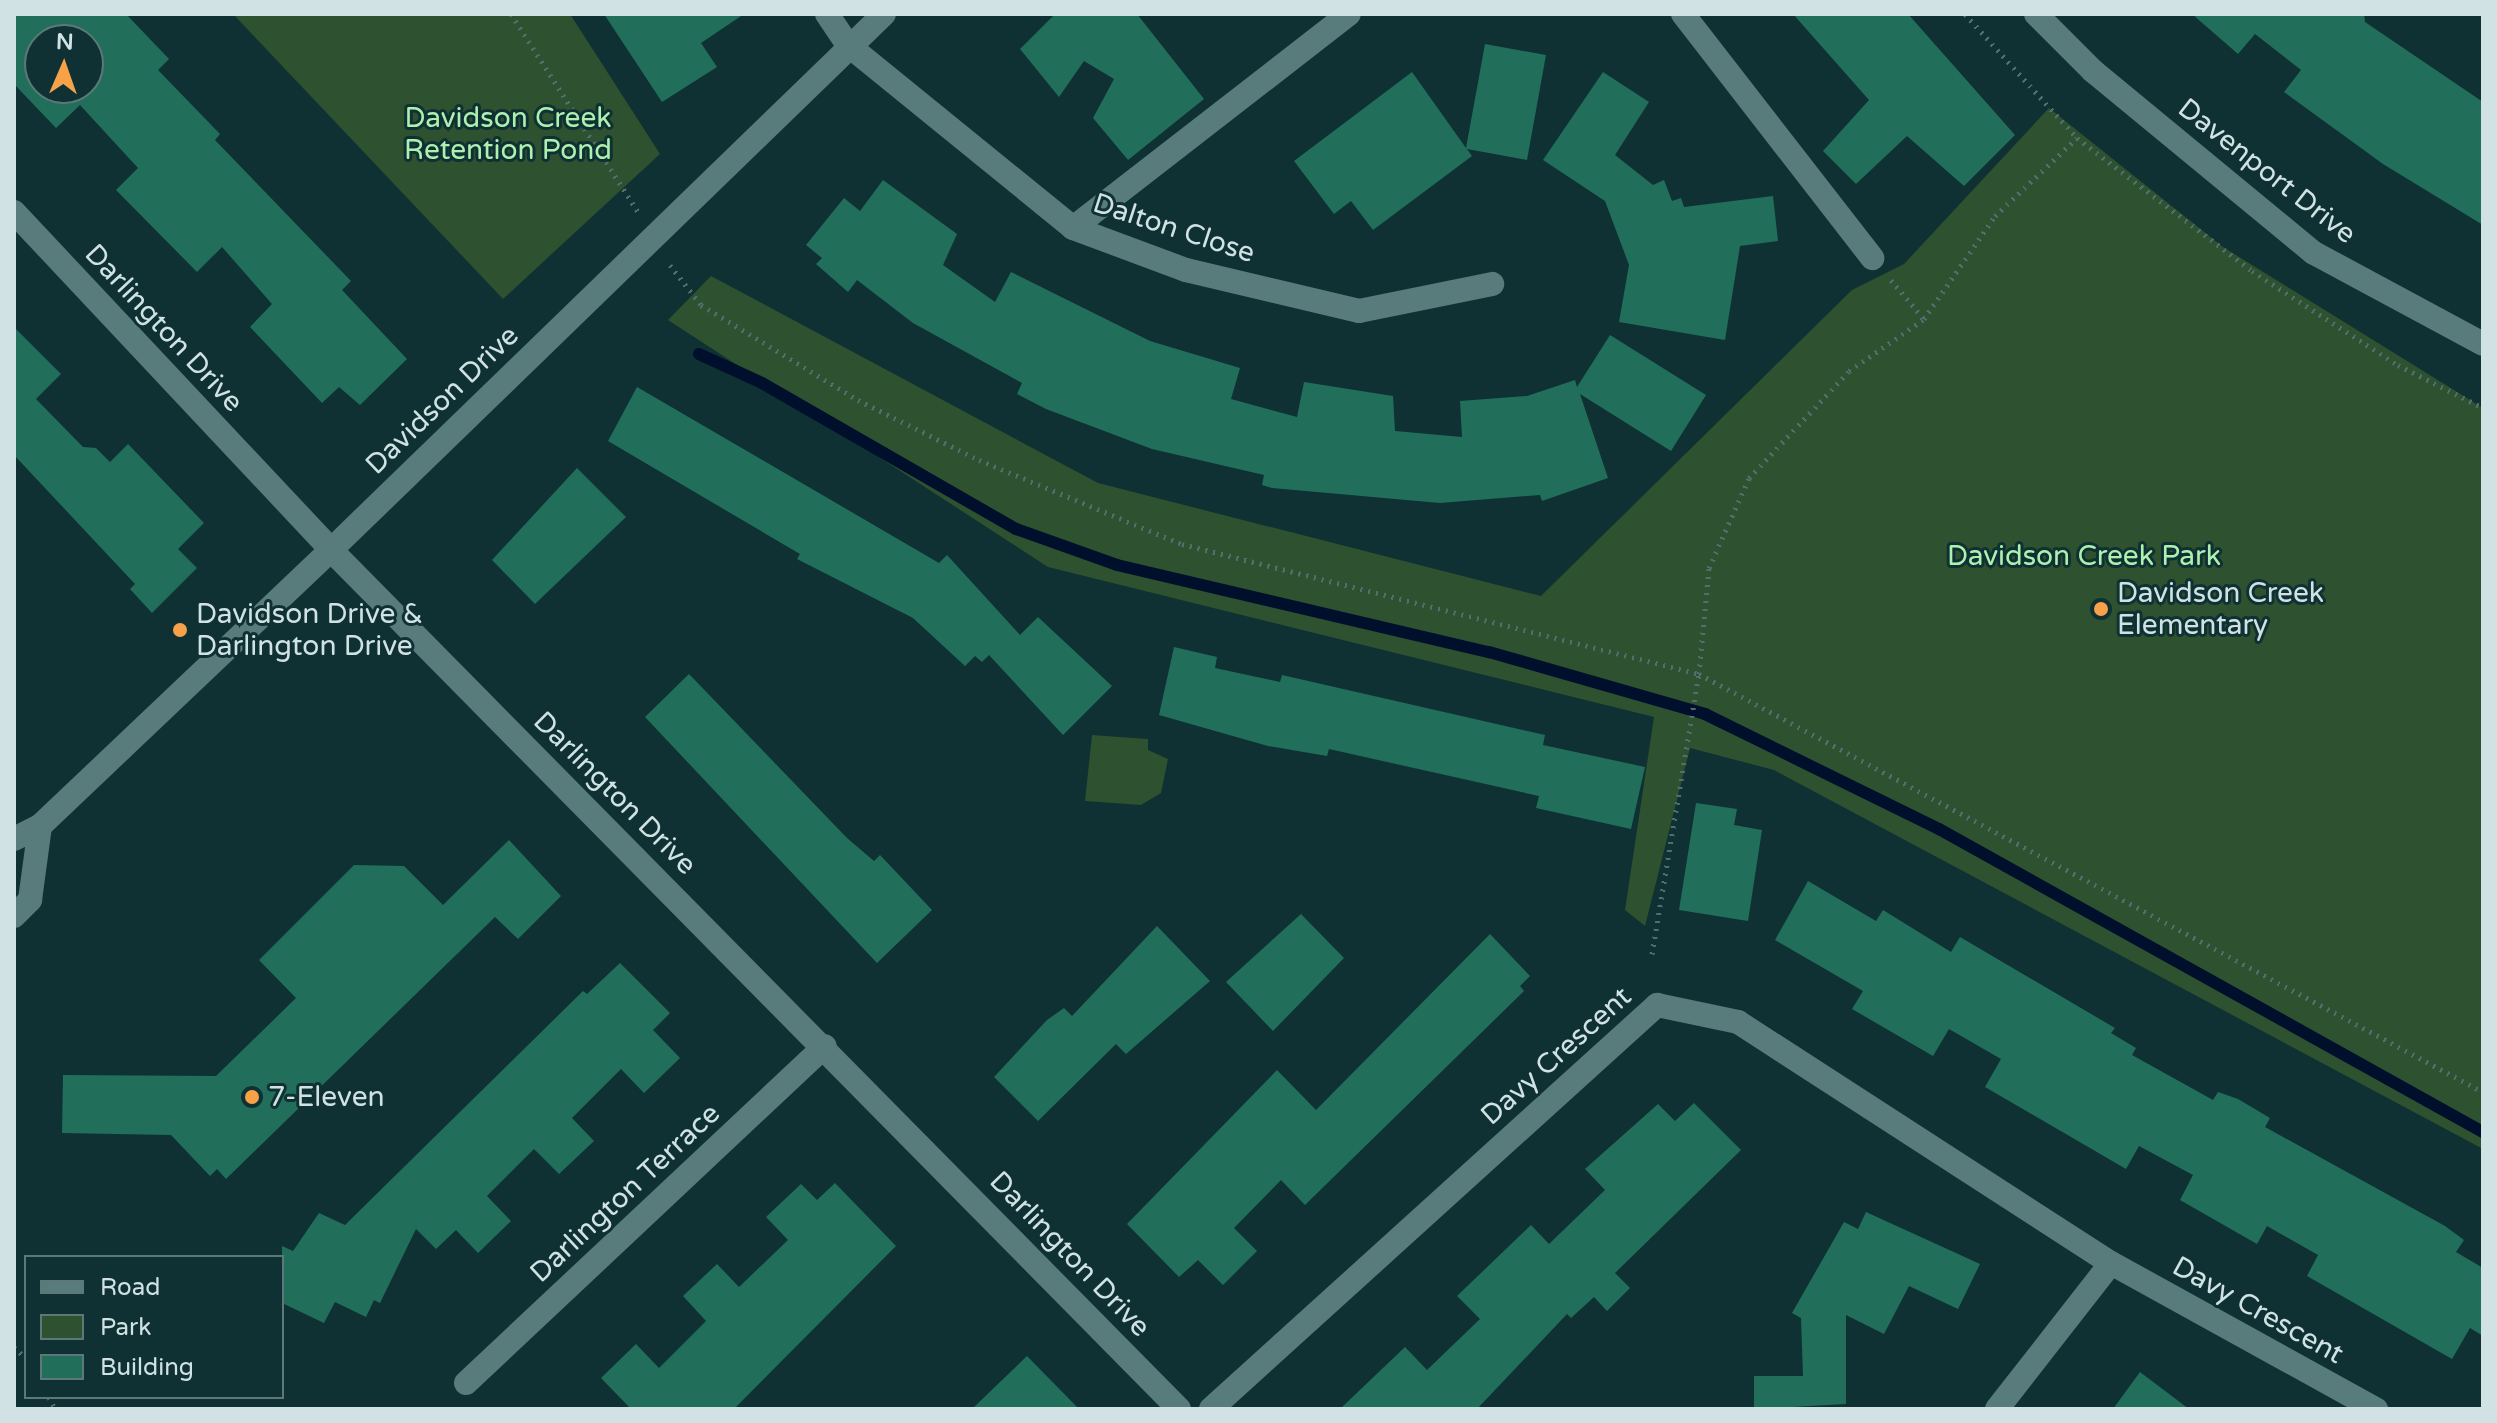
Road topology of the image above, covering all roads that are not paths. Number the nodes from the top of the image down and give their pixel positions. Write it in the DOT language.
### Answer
graph roads {
  1 [pos="827,14"];
  2 [pos="884,14"];
  3 [pos="1349,14"];
  4 [pos="1683,14"];
  5 [pos="2036,14"];
  6 [pos="848,45"];
  7 [pos="14,212"];
  8 [pos="1073,228"];
  9 [pos="1872,258"];
  10 [pos="1492,284"];
  11 [pos="2483,344"];
  12 [pos="331,550"];
  13 [pos="40,826"];
  14 [pos="14,839"];
  15 [pos="14,916"];
  16 [pos="825,1046"];
  17 [pos="2111,1263"];
  18 [pos="466,1383"];
  19 [pos="1179,1409"];
  20 [pos="1211,1409"];
  21 [pos="1997,1409"];
  22 [pos="2376,1409"];
  1 -- 6 [label="street, Dalton Close"];
  2 -- 6 [label="street, Davidson Drive"];
  3 -- 8 [label="street"];
  4 -- 9 [label="street"];
  5 -- 11 [label="street, Davenport Drive"];
  6 -- 8 [label="street, Dalton Close"];
  6 -- 12 [label="street, Davidson Drive"];
  7 -- 12 [label="street, Darlington Drive"];
  8 -- 10 [label="street, Dalton Close"];
  12 -- 13 [label="street, Davidson Drive"];
  12 -- 16 [label="street, Darlington Drive"];
  13 -- 14 [label="street, Davidson Drive"];
  13 -- 15 [label="street"];
  16 -- 18 [label="street, Darlington Terrace"];
  16 -- 19 [label="street, Darlington Drive"];
  17 -- 20 [label="street, Davy Crescent"];
  17 -- 21 [label="street"];
  17 -- 22 [label="street, Davy Crescent"];
}
